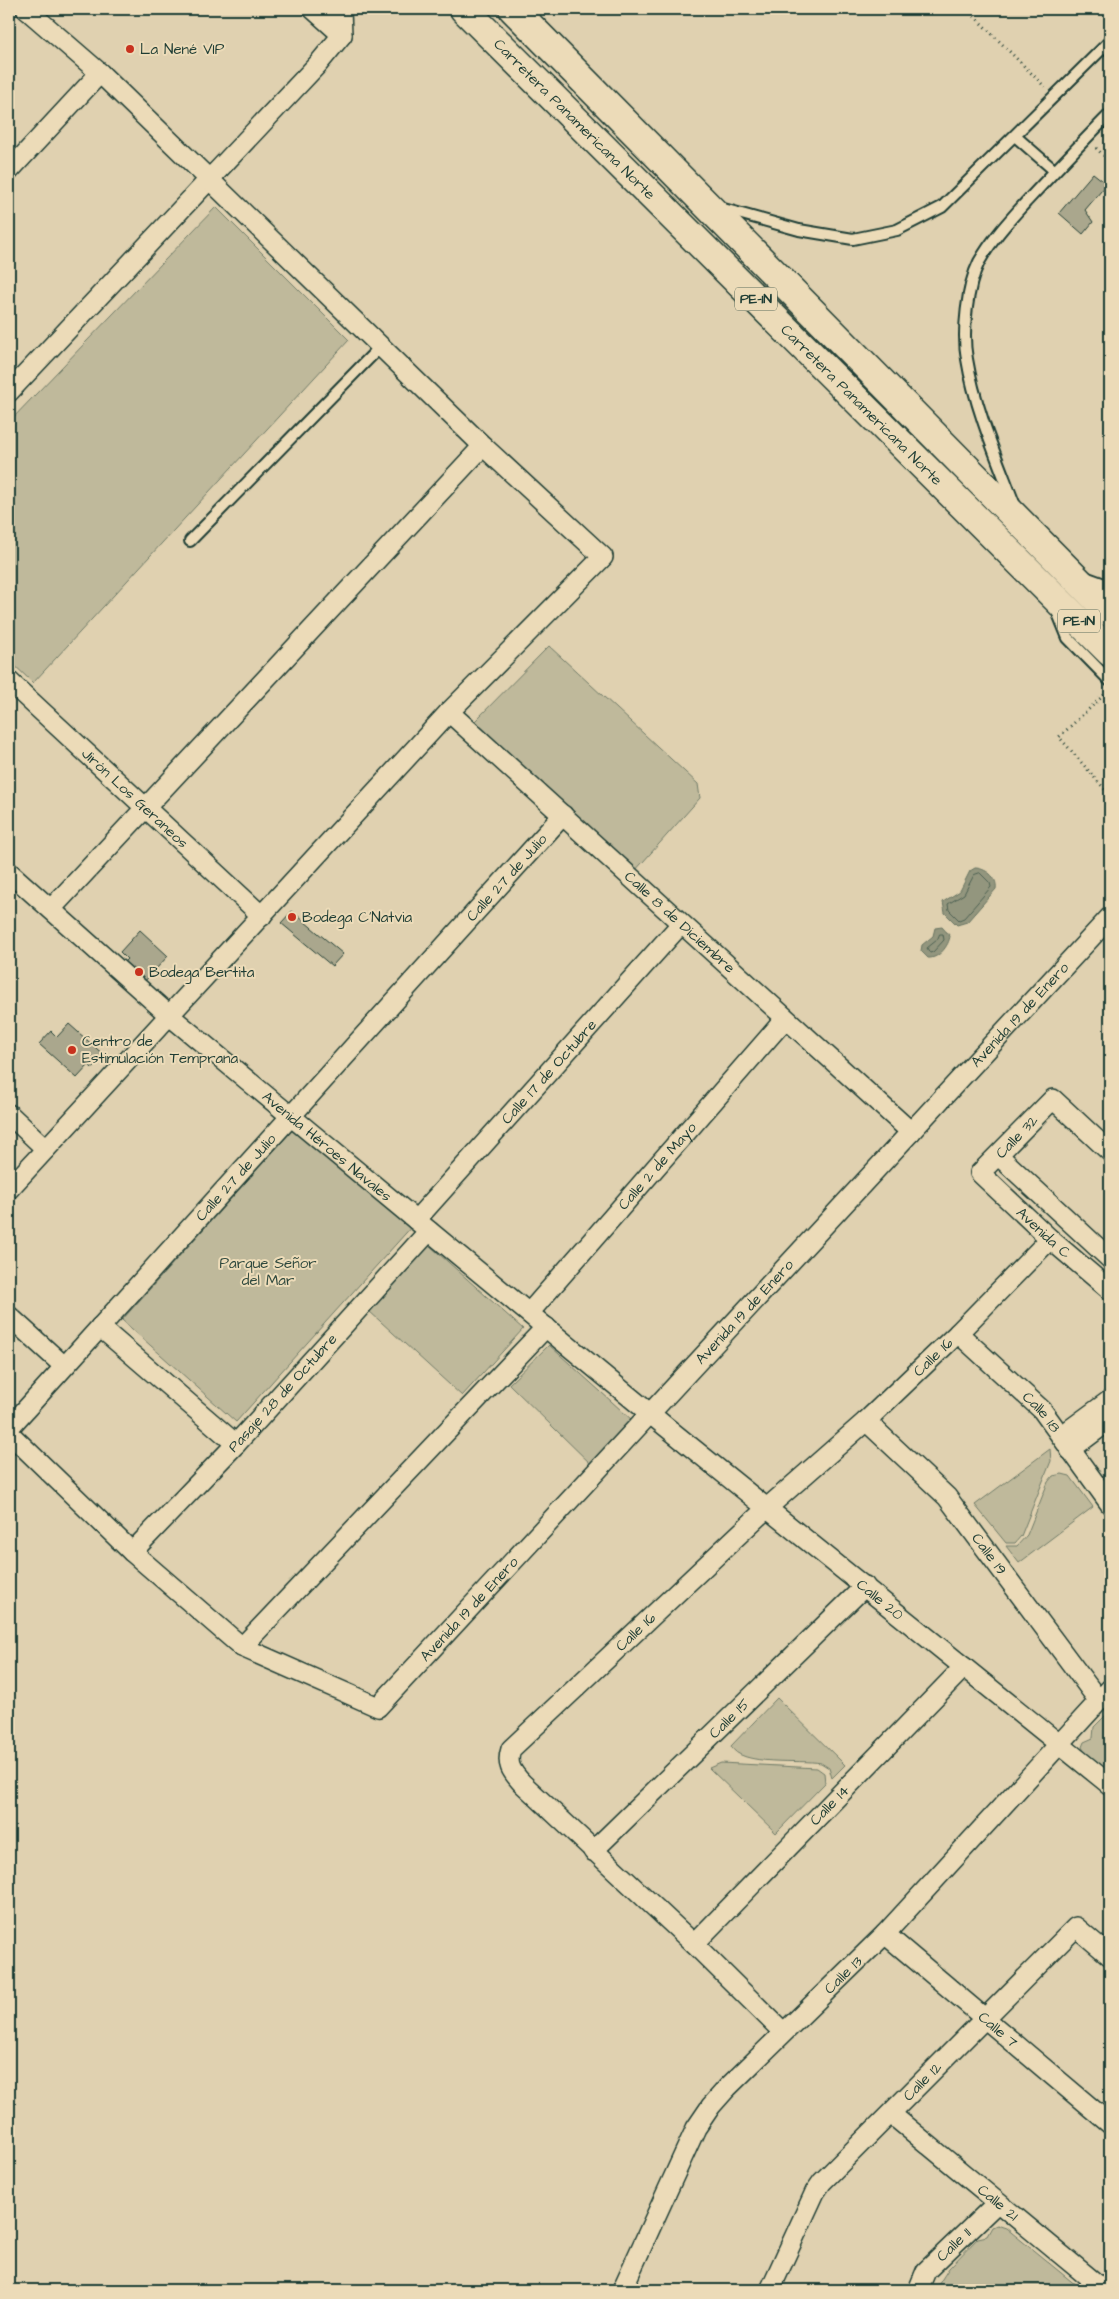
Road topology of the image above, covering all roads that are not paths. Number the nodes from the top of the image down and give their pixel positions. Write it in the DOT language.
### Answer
graph roads {
  1 [pos="26,9"];
  2 [pos="312,9"];
  3 [pos="341,9"];
  4 [pos="464,9"];
  5 [pos="513,9"];
  6 [pos="342,34"];
  7 [pos="1110,41"];
  8 [pos="100,73"];
  9 [pos="1110,114"];
  10 [pos="1015,136"];
  11 [pos="9,171"];
  12 [pos="1055,171"];
  13 [pos="210,178"];
  14 [pos="707,204"];
  15 [pos="381,346"];
  16 [pos="9,392"];
  17 [pos="483,446"];
  18 [pos="1021,523"];
  19 [pos="190,541"];
  20 [pos="1068,570"];
  21 [pos="1110,586"];
  22 [pos="1048,589"];
  23 [pos="1110,613"];
  24 [pos="1110,652"];
  25 [pos="9,681"];
  26 [pos="1110,682"];
  27 [pos="450,712"];
  28 [pos="146,808"];
  29 [pos="563,815"];
  30 [pos="9,872"];
  31 [pos="51,909"];
  32 [pos="262,916"];
  33 [pos="1110,917"];
  34 [pos="681,924"];
  35 [pos="170,1016"];
  36 [pos="785,1019"];
  37 [pos="9,1114"];
  38 [pos="291,1116"];
  39 [pos="911,1132"];
  40 [pos="46,1149"];
  41 [pos="1110,1152"];
  42 [pos="999,1156"];
  43 [pos="980,1173"];
  44 [pos="9,1189"];
  45 [pos="423,1225"];
  46 [pos="1050,1239"];
  47 [pos="1110,1259"];
  48 [pos="1110,1290"];
  49 [pos="529,1313"];
  50 [pos="9,1316"];
  51 [pos="100,1327"];
  52 [pos="546,1327"];
  53 [pos="958,1333"];
  54 [pos="64,1366"];
  55 [pos="1110,1400"];
  56 [pos="650,1413"];
  57 [pos="866,1420"];
  58 [pos="1110,1420"];
  59 [pos="9,1428"];
  60 [pos="9,1433"];
  61 [pos="1065,1443"];
  62 [pos="236,1444"];
  63 [pos="1110,1504"];
  64 [pos="767,1508"];
  65 [pos="132,1552"];
  66 [pos="865,1586"];
  67 [pos="242,1647"];
  68 [pos="964,1667"];
  69 [pos="1104,1695"];
  70 [pos="1060,1744"];
  71 [pos="1110,1785"];
  72 [pos="593,1851"];
  73 [pos="885,1934"];
  74 [pos="694,1944"];
  75 [pos="1110,1956"];
  76 [pos="986,2020"];
  77 [pos="782,2032"];
  78 [pos="891,2114"];
  79 [pos="1110,2124"];
  80 [pos="997,2203"];
  81 [pos="622,2290"];
  82 [pos="770,2290"];
  83 [pos="918,2290"];
  84 [pos="1104,2290"];
  1 -- 8 [label="street"];
  2 -- 6 [label="street"];
  3 -- 6 [label="street"];
  4 -- 22 [label="highway, Carretera Panamericana Norte / PE-1N"];
  5 -- 14 [label="highway, Carretera Panamericana Norte / PE-1N"];
  6 -- 13 [label="street"];
  7 -- 10 [label="lane"];
  8 -- 11 [label="street"];
  8 -- 13 [label="street"];
  9 -- 12 [label="lane"];
  10 -- 12 [label="lane"];
  10 -- 14 [label="lane"];
  12 -- 18 [label="lane"];
  13 -- 15 [label="street"];
  13 -- 16 [label="street"];
  14 -- 18 [label="highway, Carretera Panamericana Norte / PE-1N"];
  15 -- 17 [label="street"];
  15 -- 19 [label="lane"];
  17 -- 27 [label="street"];
  17 -- 28 [label="street"];
  18 -- 20 [label="highway, Carretera Panamericana Norte / PE-1N"];
  20 -- 21 [label="lane"];
  20 -- 23 [label="highway, Carretera Panamericana Norte / PE-1N"];
  22 -- 24 [label="highway, Carretera Panamericana Norte / PE-1N"];
  22 -- 26 [label="lane"];
  25 -- 28 [label="street, Jirón Los Geraneos"];
  27 -- 29 [label="street, Calle 8 de Diciembre"];
  27 -- 32 [label="street"];
  28 -- 31 [label="street"];
  28 -- 32 [label="street, Jirón Los Geraneos"];
  29 -- 34 [label="street, Calle 8 de Diciembre"];
  29 -- 38 [label="street, Calle 27 de Julio"];
  30 -- 31 [label="street, Avenida Héroes Navales"];
  31 -- 35 [label="street, Avenida Héroes Navales"];
  32 -- 35 [label="street"];
  33 -- 39 [label="street, Avenida 19 de Enero"];
  34 -- 36 [label="street, Calle 8 de Diciembre"];
  34 -- 45 [label="street, Calle 17 de Octubre"];
  35 -- 38 [label="street, Avenida Héroes Navales"];
  35 -- 40 [label="street"];
  36 -- 39 [label="street, Calle 8 de Diciembre"];
  36 -- 49 [label="street, Calle 2 de Mayo"];
  37 -- 40 [label="street"];
  38 -- 45 [label="street, Avenida Héroes Navales"];
  38 -- 51 [label="street, Calle 27 de Julio"];
  39 -- 56 [label="street, Avenida 19 de Enero"];
  40 -- 44 [label="street"];
  41 -- 42 [label="street, Calle 32"];
  42 -- 43 [label="street, Calle 32"];
  42 -- 47 [label="street, Avenida C"];
  43 -- 46 [label="street, Avenida C"];
  45 -- 49 [label="street, Avenida Héroes Navales"];
  45 -- 62 [label="street, Pasaje 28 de Octubre"];
  46 -- 48 [label="street, Avenida C"];
  46 -- 53 [label="street, Calle 16"];
  49 -- 52 [label="street, Avenida Héroes Navales"];
  50 -- 54 [label="street"];
  51 -- 54 [label="street, Calle 27 de Julio"];
  51 -- 62 [label="street"];
  52 -- 56 [label="street, Avenida Héroes Navales"];
  52 -- 67 [label="street"];
  53 -- 57 [label="street, Calle 16"];
  53 -- 61 [label="street, Calle 18"];
  54 -- 59 [label="street, Calle 27 de Julio"];
  55 -- 61 [label="street"];
  56 -- 64 [label="street, Calle 20"];
  56 -- 67 [label="street, Avenida 19 de Enero"];
  57 -- 64 [label="street, Calle 16"];
  57 -- 69 [label="street, Calle 19"];
  58 -- 61 [label="street"];
  60 -- 65 [label="street"];
  61 -- 63 [label="street, Calle 18"];
  62 -- 65 [label="street, Pasaje 28 de Octubre"];
  64 -- 66 [label="street, Calle 20"];
  64 -- 72 [label="street, Calle 16"];
  65 -- 67 [label="street"];
  66 -- 68 [label="street, Calle 20"];
  66 -- 72 [label="street, Calle 15"];
  68 -- 70 [label="street, Calle 20"];
  68 -- 74 [label="street, Calle 14"];
  69 -- 70 [label="street, Calle 13"];
  70 -- 71 [label="street, Calle 20"];
  70 -- 73 [label="street, Calle 13"];
  72 -- 74 [label="street, Calle 16"];
  73 -- 76 [label="street, Calle 7"];
  73 -- 77 [label="street, Calle 13"];
  74 -- 77 [label="street, Calle 16"];
  75 -- 76 [label="street, Calle 12"];
  76 -- 78 [label="street, Calle 12"];
  76 -- 79 [label="street, Calle 7"];
  77 -- 81 [label="street, Calle 13"];
  78 -- 80 [label="street, Calle 21"];
  78 -- 82 [label="street, Calle 12"];
  80 -- 83 [label="street, Calle 11"];
  80 -- 84 [label="street, Calle 21"];
}
